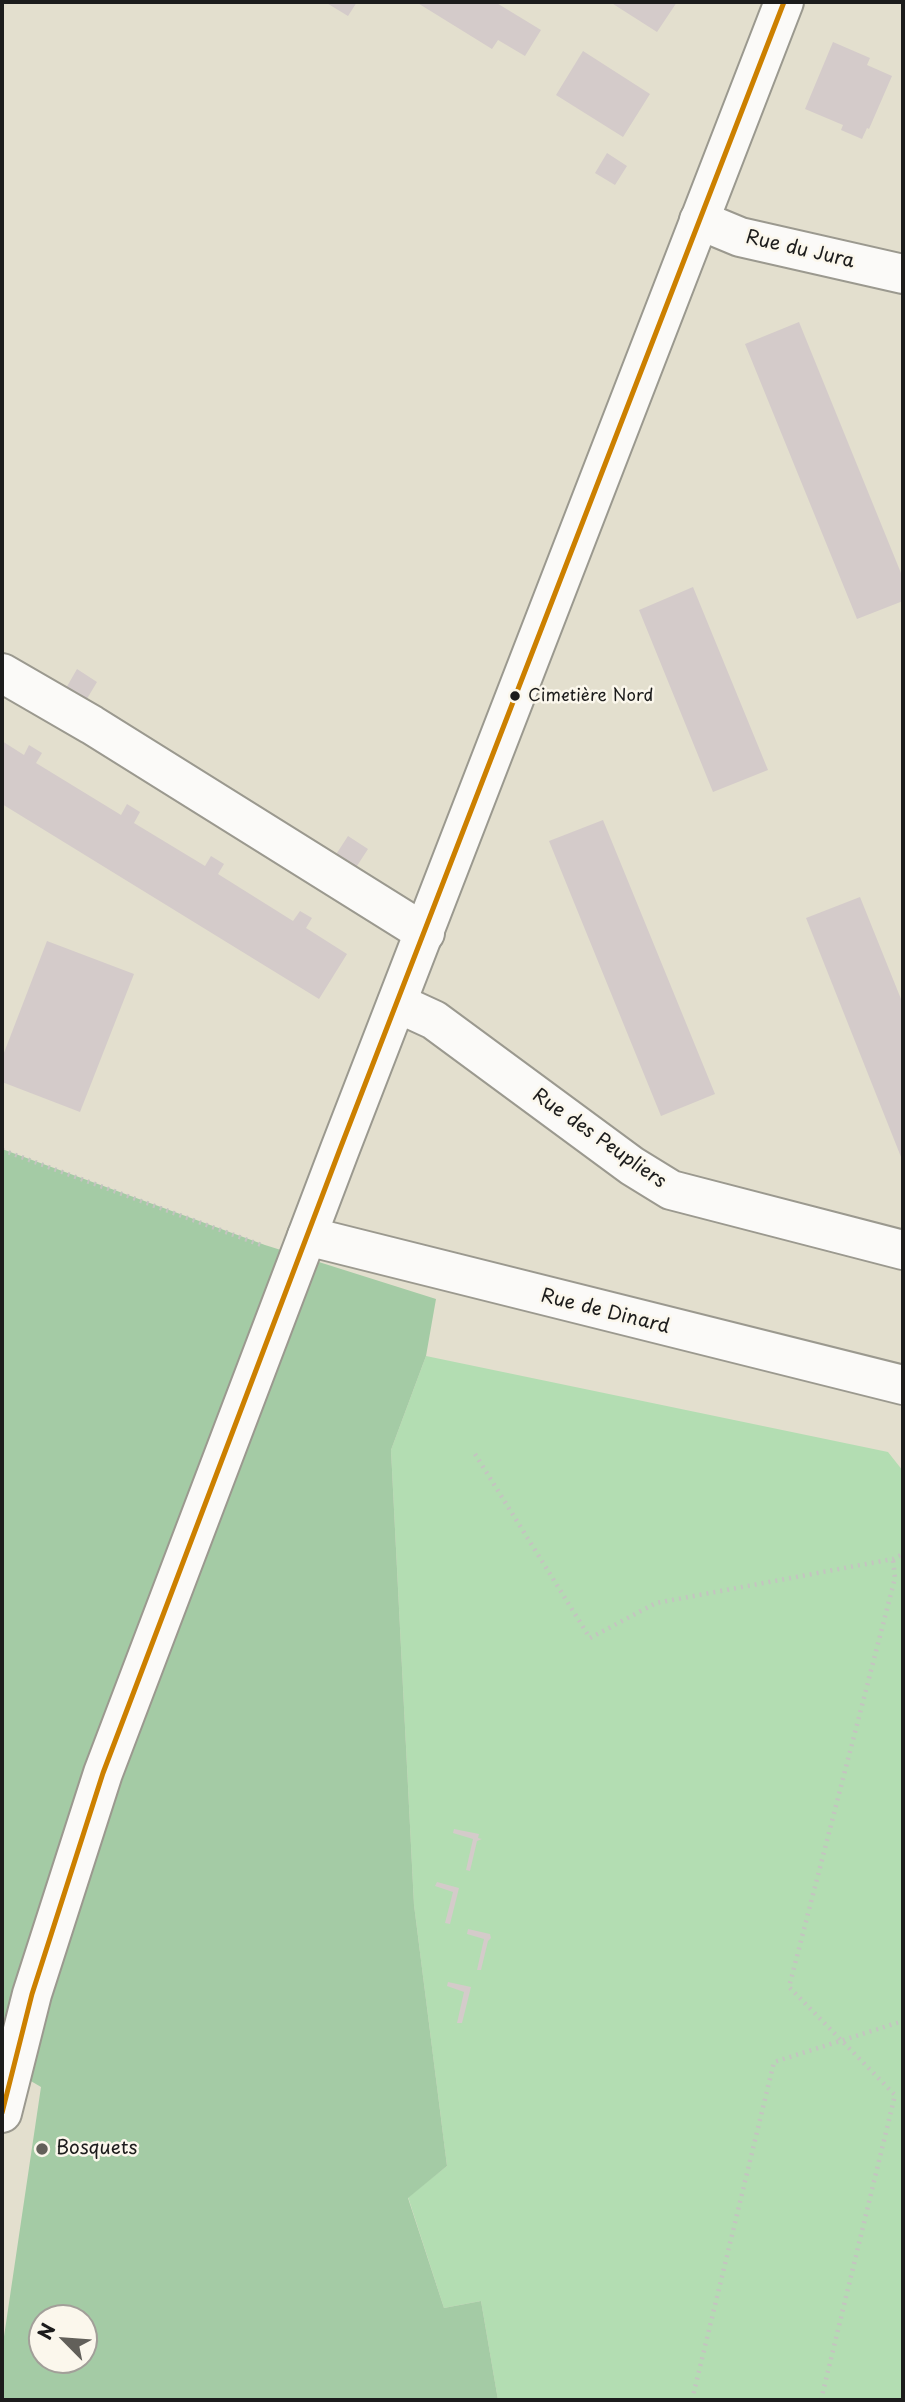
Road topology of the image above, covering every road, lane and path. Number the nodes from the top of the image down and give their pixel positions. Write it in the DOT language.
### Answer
graph roads {
  1 [pos="784,2"];
  2 [pos="699,220"];
  3 [pos="903,274"];
  4 [pos="2,673"];
  5 [pos="425,933"];
  6 [pos="397,1003"];
  7 [pos="2,1150"];
  8 [pos="303,1248"];
  9 [pos="903,1250"];
  10 [pos="903,1385"];
  11 [pos="475,1454"];
  12 [pos="903,1554"];
  13 [pos="893,1559"];
  14 [pos="903,2021"];
  15 [pos="842,2040"];
  16 [pos="2,2113"];
  17 [pos="692,2400"];
  18 [pos="821,2400"];
  1 -- 2 [label="main road"];
  2 -- 3 [label="main road, Rue du Jura"];
  2 -- 5 [label="main road"];
  4 -- 5 [label="main road"];
  5 -- 6 [label="main road"];
  6 -- 8 [label="main road"];
  6 -- 9 [label="main road, Rue des Peupliers"];
  7 -- 8 [label="path"];
  8 -- 10 [label="main road, Rue de Dinard"];
  8 -- 16 [label="main road"];
  11 -- 13 [label="path"];
  12 -- 13 [label="path"];
  13 -- 15 [label="path"];
  14 -- 15 [label="path"];
  15 -- 17 [label="path"];
  15 -- 18 [label="path"];
}
